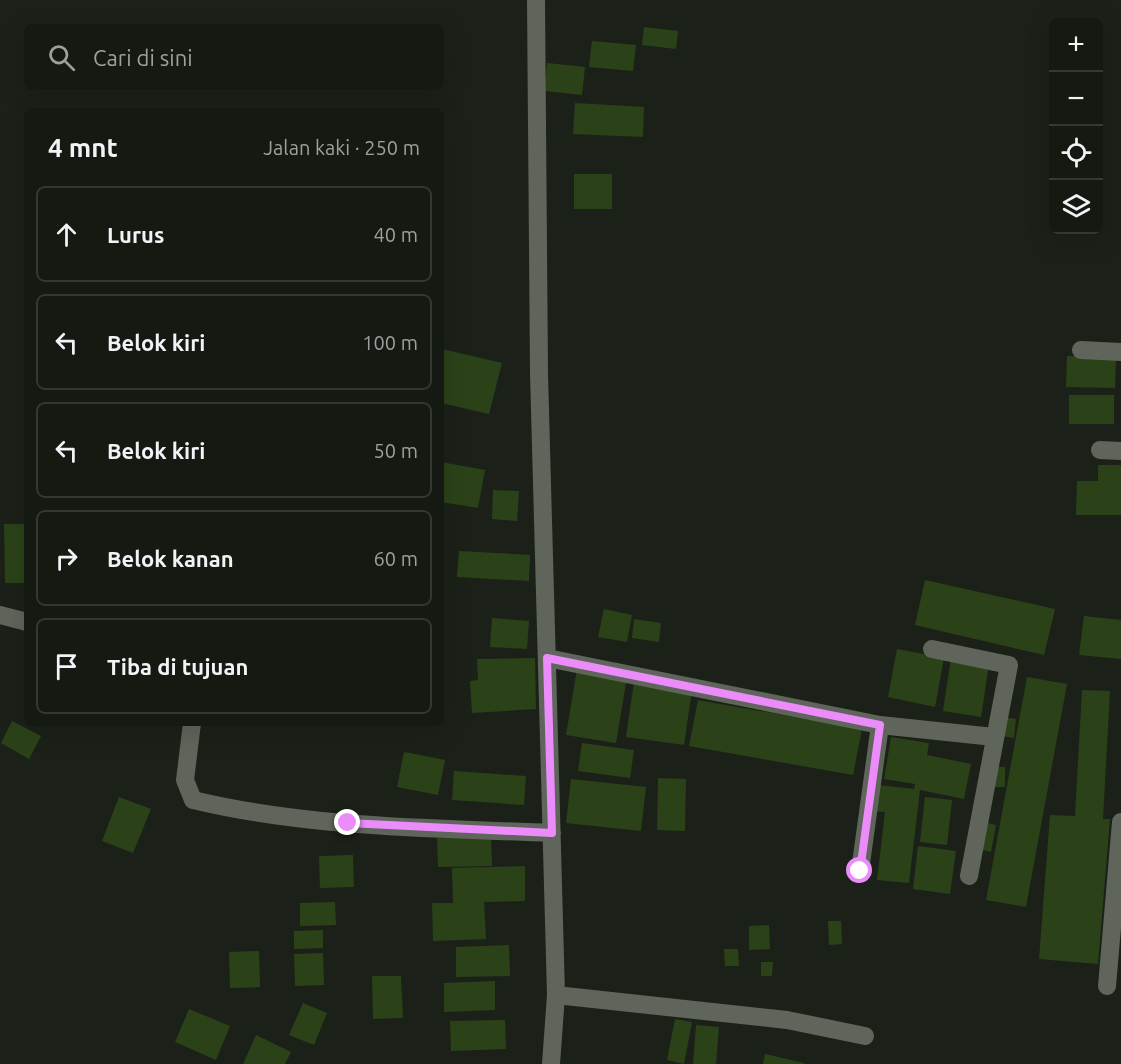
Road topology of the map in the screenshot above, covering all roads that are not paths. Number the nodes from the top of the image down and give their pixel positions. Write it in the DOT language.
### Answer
graph roads {
  1 [pos="536,0"];
  2 [pos="1081,350"];
  3 [pos="1121,352"];
  4 [pos="1100,450"];
  5 [pos="1121,451"];
  6 [pos="0,615"];
  7 [pos="24,621"];
  8 [pos="933,649"];
  9 [pos="547,658"];
  10 [pos="880,725"];
  11 [pos="192,726"];
  12 [pos="994,737"];
  13 [pos="1121,822"];
  14 [pos="552,833"];
  15 [pos="860,871"];
  16 [pos="969,876"];
  17 [pos="1107,986"];
  18 [pos="555,996"];
  19 [pos="865,1036"];
  20 [pos="551,1064"];
  1 -- 9 [label="street"];
  2 -- 3 [label="street"];
  4 -- 5 [label="street"];
  6 -- 7 [label="street"];
  8 -- 12 [label="street"];
  9 -- 10 [label="street"];
  9 -- 14 [label="street"];
  10 -- 12 [label="street"];
  10 -- 15 [label="street"];
  11 -- 14 [label="street"];
  12 -- 16 [label="street"];
  13 -- 17 [label="street"];
  14 -- 18 [label="street"];
  18 -- 19 [label="street"];
  18 -- 20 [label="street"];
}
